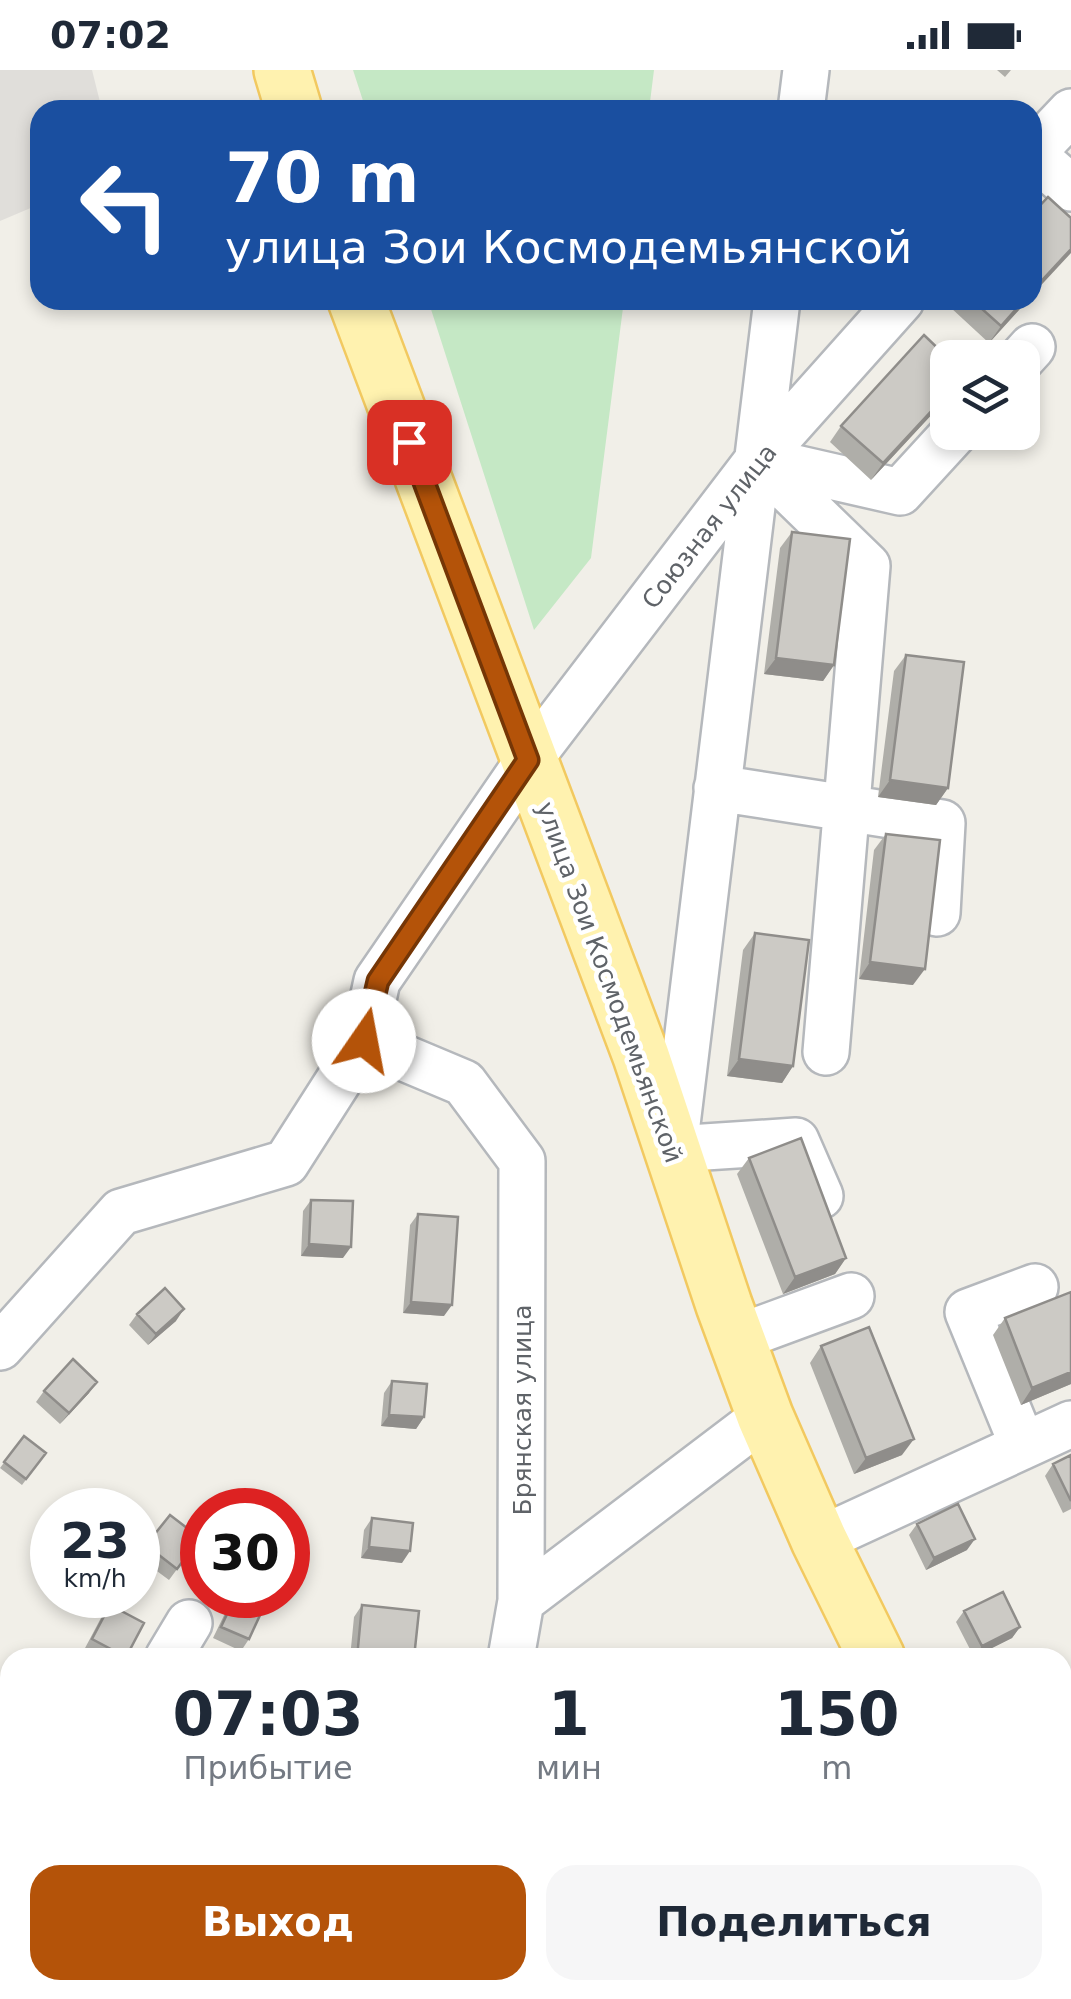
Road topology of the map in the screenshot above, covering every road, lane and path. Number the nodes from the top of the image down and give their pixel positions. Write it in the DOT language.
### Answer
graph roads {
  1 [pos="282,70"];
  2 [pos="806,70"];
  3 [pos="291,100"];
  4 [pos="802,100"];
  5 [pos="1071,112"];
  6 [pos="1042,143"];
  7 [pos="1042,163"];
  8 [pos="1071,188"];
  9 [pos="360,310"];
  10 [pos="776,310"];
  11 [pos="891,310"];
  12 [pos="938,450"];
  13 [pos="758,460"];
  14 [pos="528,760"];
  15 [pos="717,788"];
  16 [pos="847,808"];
  17 [pos="936,913"];
  18 [pos="364,1041"];
  19 [pos="826,1052"];
  20 [pos="674,1149"];
  21 [pos="829,1216"];
  22 [pos="1035,1287"];
  23 [pos="851,1296"];
  24 [pos="736,1338"];
  25 [pos="0,1348"];
  26 [pos="766,1416"];
  27 [pos="1071,1424"];
  28 [pos="1023,1446"];
  29 [pos="818,1540"];
  30 [pos="522,1600"];
  31 [pos="513,1648"];
  32 [pos="872,1648"];
  1 -- 3 [label="main road"];
  2 -- 4 [label="street"];
  5 -- 6 [label="street"];
  7 -- 8 [label="street"];
  9 -- 14 [label="main road, улица Зои Космодемьянской"];
  10 -- 13 [label="street"];
  11 -- 13 [label="street, Союзная улица"];
  12 -- 13 [label="street"];
  13 -- 14 [label="street, Союзная улица"];
  13 -- 15 [label="street"];
  13 -- 16 [label="street"];
  14 -- 18 [label="street, Союзная улица"];
  14 -- 20 [label="main road, улица Зои Космодемьянской"];
  15 -- 16 [label="street"];
  15 -- 20 [label="street"];
  16 -- 17 [label="street"];
  16 -- 19 [label="street"];
  18 -- 25 [label="street, Союзная улица"];
  18 -- 30 [label="street, Брянская улица"];
  20 -- 21 [label="street"];
  20 -- 24 [label="main road, улица Зои Космодемьянской"];
  22 -- 28 [label="street"];
  23 -- 24 [label="street"];
  24 -- 26 [label="main road, улица Зои Космодемьянской"];
  26 -- 29 [label="main road, улица Зои Космодемьянской"];
  26 -- 30 [label="street"];
  27 -- 28 [label="street"];
  28 -- 29 [label="street"];
  29 -- 32 [label="main road, улица Зои Космодемьянской"];
  30 -- 31 [label="street, Брянская улица"];
}
